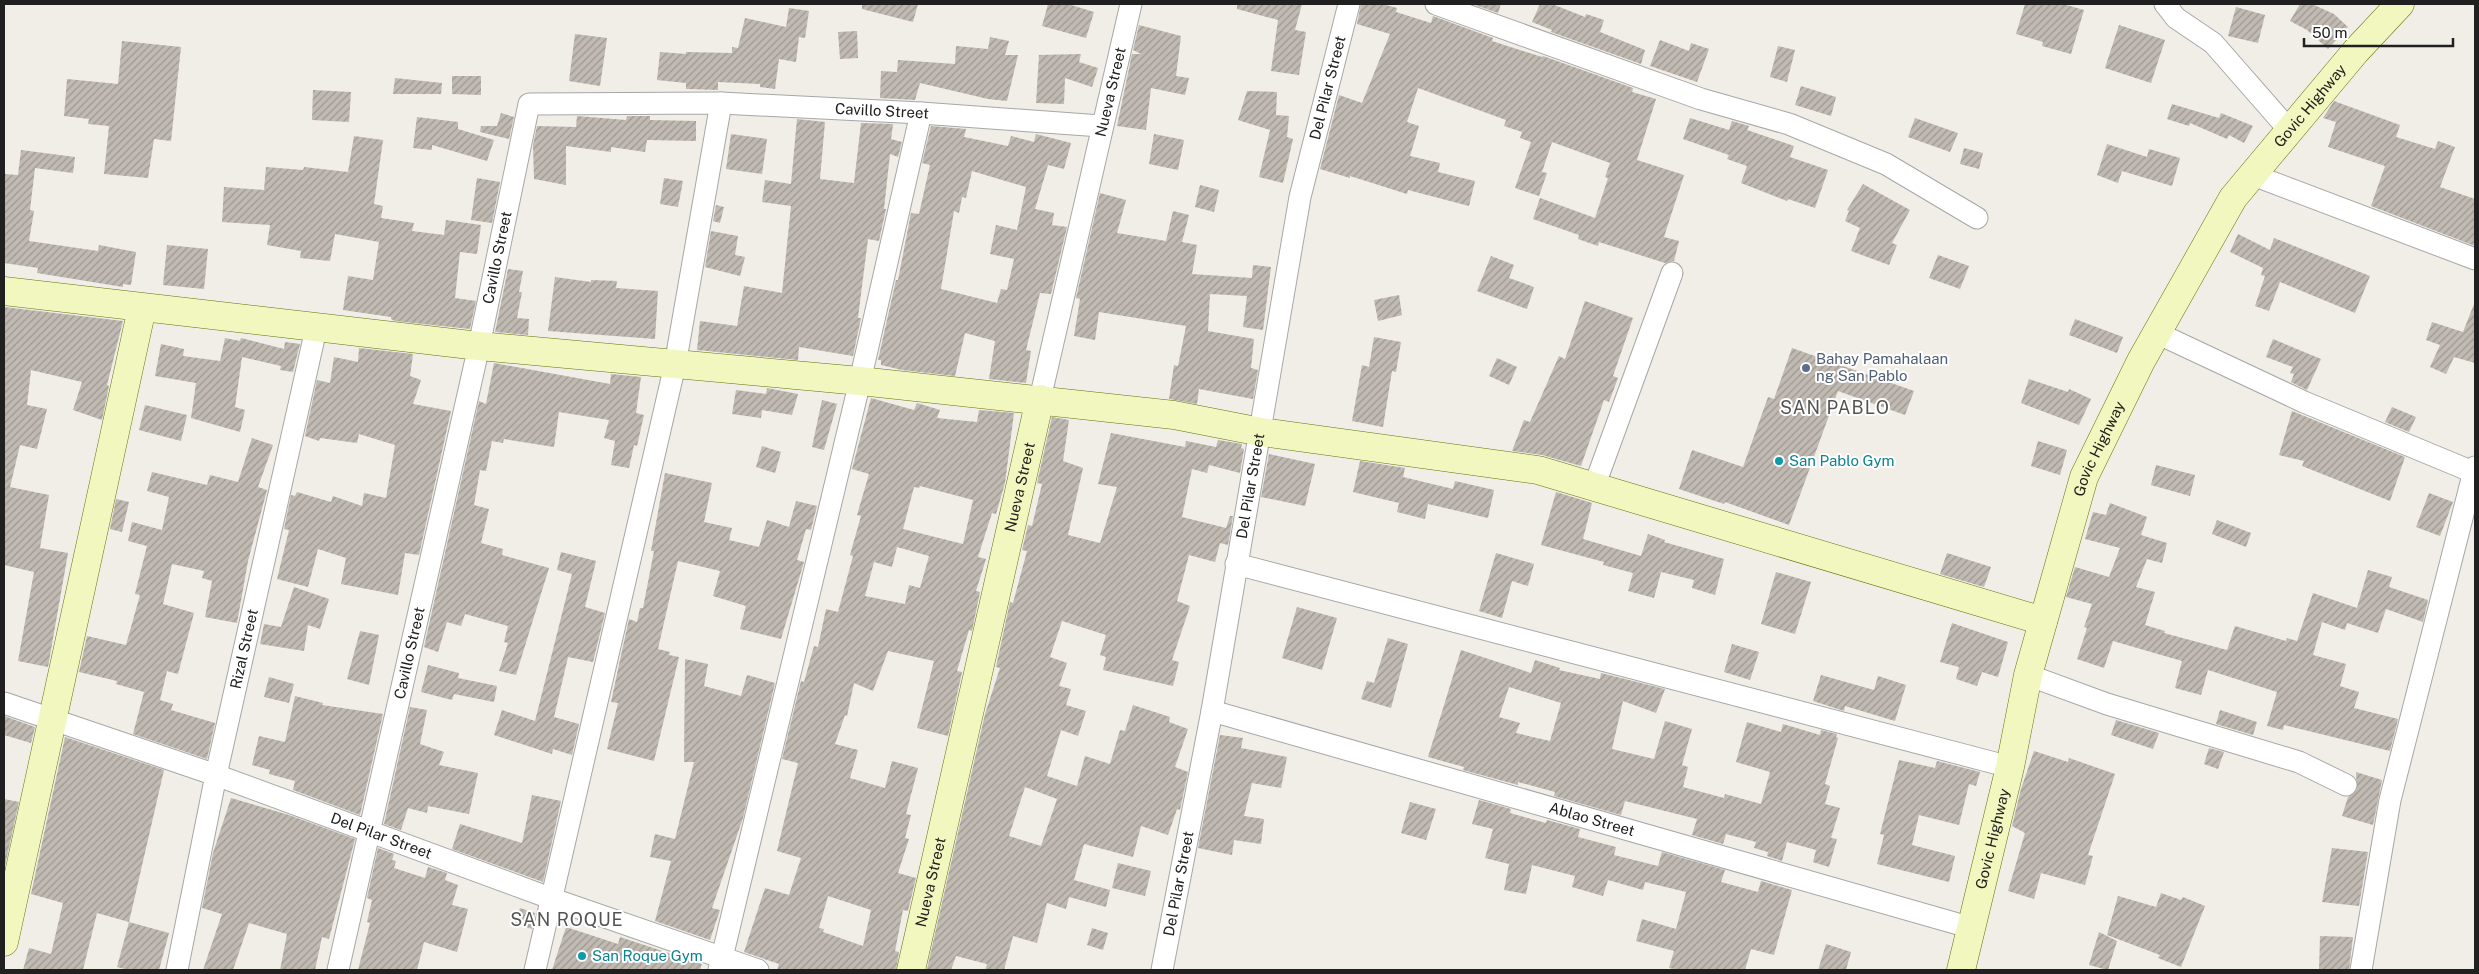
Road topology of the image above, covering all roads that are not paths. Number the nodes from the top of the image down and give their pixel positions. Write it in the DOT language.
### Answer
graph roads {
  1 [pos="1131,4"];
  2 [pos="1349,4"];
  3 [pos="1436,4"];
  4 [pos="2165,4"];
  5 [pos="2400,4"];
  6 [pos="721,103"];
  7 [pos="921,113"];
  8 [pos="1101,126"];
  9 [pos="2290,131"];
  10 [pos="2253,175"];
  11 [pos="1977,218"];
  12 [pos="2475,259"];
  13 [pos="1672,273"];
  14 [pos="4,291"];
  15 [pos="142,308"];
  16 [pos="316,329"];
  17 [pos="2157,332"];
  18 [pos="479,346"];
  19 [pos="674,365"];
  20 [pos="860,381"];
  21 [pos="1040,399"];
  22 [pos="1261,432"];
  23 [pos="2474,470"];
  24 [pos="1594,487"];
  25 [pos="1236,564"];
  26 [pos="2043,620"];
  27 [pos="2028,675"];
  28 [pos="4,703"];
  29 [pos="1212,711"];
  30 [pos="52,719"];
  31 [pos="2010,767"];
  32 [pos="216,775"];
  33 [pos="2346,785"];
  34 [pos="368,832"];
  35 [pos="550,898"];
  36 [pos="1972,928"];
  37 [pos="4,942"];
  38 [pos="720,964"];
  39 [pos="177,970"];
  40 [pos="338,970"];
  41 [pos="535,970"];
  42 [pos="758,970"];
  43 [pos="911,970"];
  44 [pos="1162,970"];
  45 [pos="1961,970"];
  46 [pos="2361,970"];
  1 -- 8 [label="street, Nueva Street"];
  2 -- 22 [label="street, Del Pilar Street"];
  3 -- 11 [label="street"];
  4 -- 9 [label="street"];
  5 -- 9 [label="main road, Govic Highway"];
  6 -- 7 [label="street, Cavillo Street"];
  6 -- 18 [label="street, Cavillo Street"];
  6 -- 19 [label="street"];
  7 -- 8 [label="street, Cavillo Street"];
  7 -- 20 [label="street"];
  8 -- 21 [label="street, Nueva Street"];
  9 -- 10 [label="main road, Govic Highway"];
  10 -- 12 [label="street"];
  10 -- 17 [label="main road, Govic Highway"];
  13 -- 24 [label="street"];
  14 -- 15 [label="main road"];
  15 -- 16 [label="main road"];
  15 -- 30 [label="main road"];
  16 -- 18 [label="main road"];
  16 -- 32 [label="street, Rizal Street"];
  17 -- 23 [label="street"];
  17 -- 26 [label="main road, Govic Highway"];
  18 -- 19 [label="main road"];
  18 -- 34 [label="street, Cavillo Street"];
  19 -- 20 [label="main road"];
  19 -- 35 [label="street"];
  20 -- 21 [label="main road"];
  20 -- 38 [label="street"];
  21 -- 22 [label="main road"];
  21 -- 43 [label="main road, Nueva Street"];
  22 -- 24 [label="main road"];
  22 -- 25 [label="street, Del Pilar Street"];
  23 -- 46 [label="street"];
  24 -- 26 [label="main road"];
  25 -- 29 [label="street, Del Pilar Street"];
  25 -- 31 [label="street"];
  26 -- 27 [label="main road, Govic Highway"];
  27 -- 31 [label="main road, Govic Highway"];
  27 -- 33 [label="street"];
  28 -- 30 [label="street, Del Pilar Street"];
  29 -- 36 [label="street, Ablao Street"];
  29 -- 44 [label="street, Del Pilar Street"];
  30 -- 32 [label="street, Del Pilar Street"];
  30 -- 37 [label="main road"];
  31 -- 36 [label="main road, Govic Highway"];
  32 -- 34 [label="street, Del Pilar Street"];
  32 -- 39 [label="street, Rizal Street"];
  34 -- 35 [label="street, Del Pilar Street"];
  34 -- 40 [label="street, Cavillo Street"];
  35 -- 38 [label="street, Del Pilar Street"];
  35 -- 41 [label="street"];
  36 -- 45 [label="main road, Govic Highway"];
  38 -- 42 [label="street, Del Pilar Street"];
}
